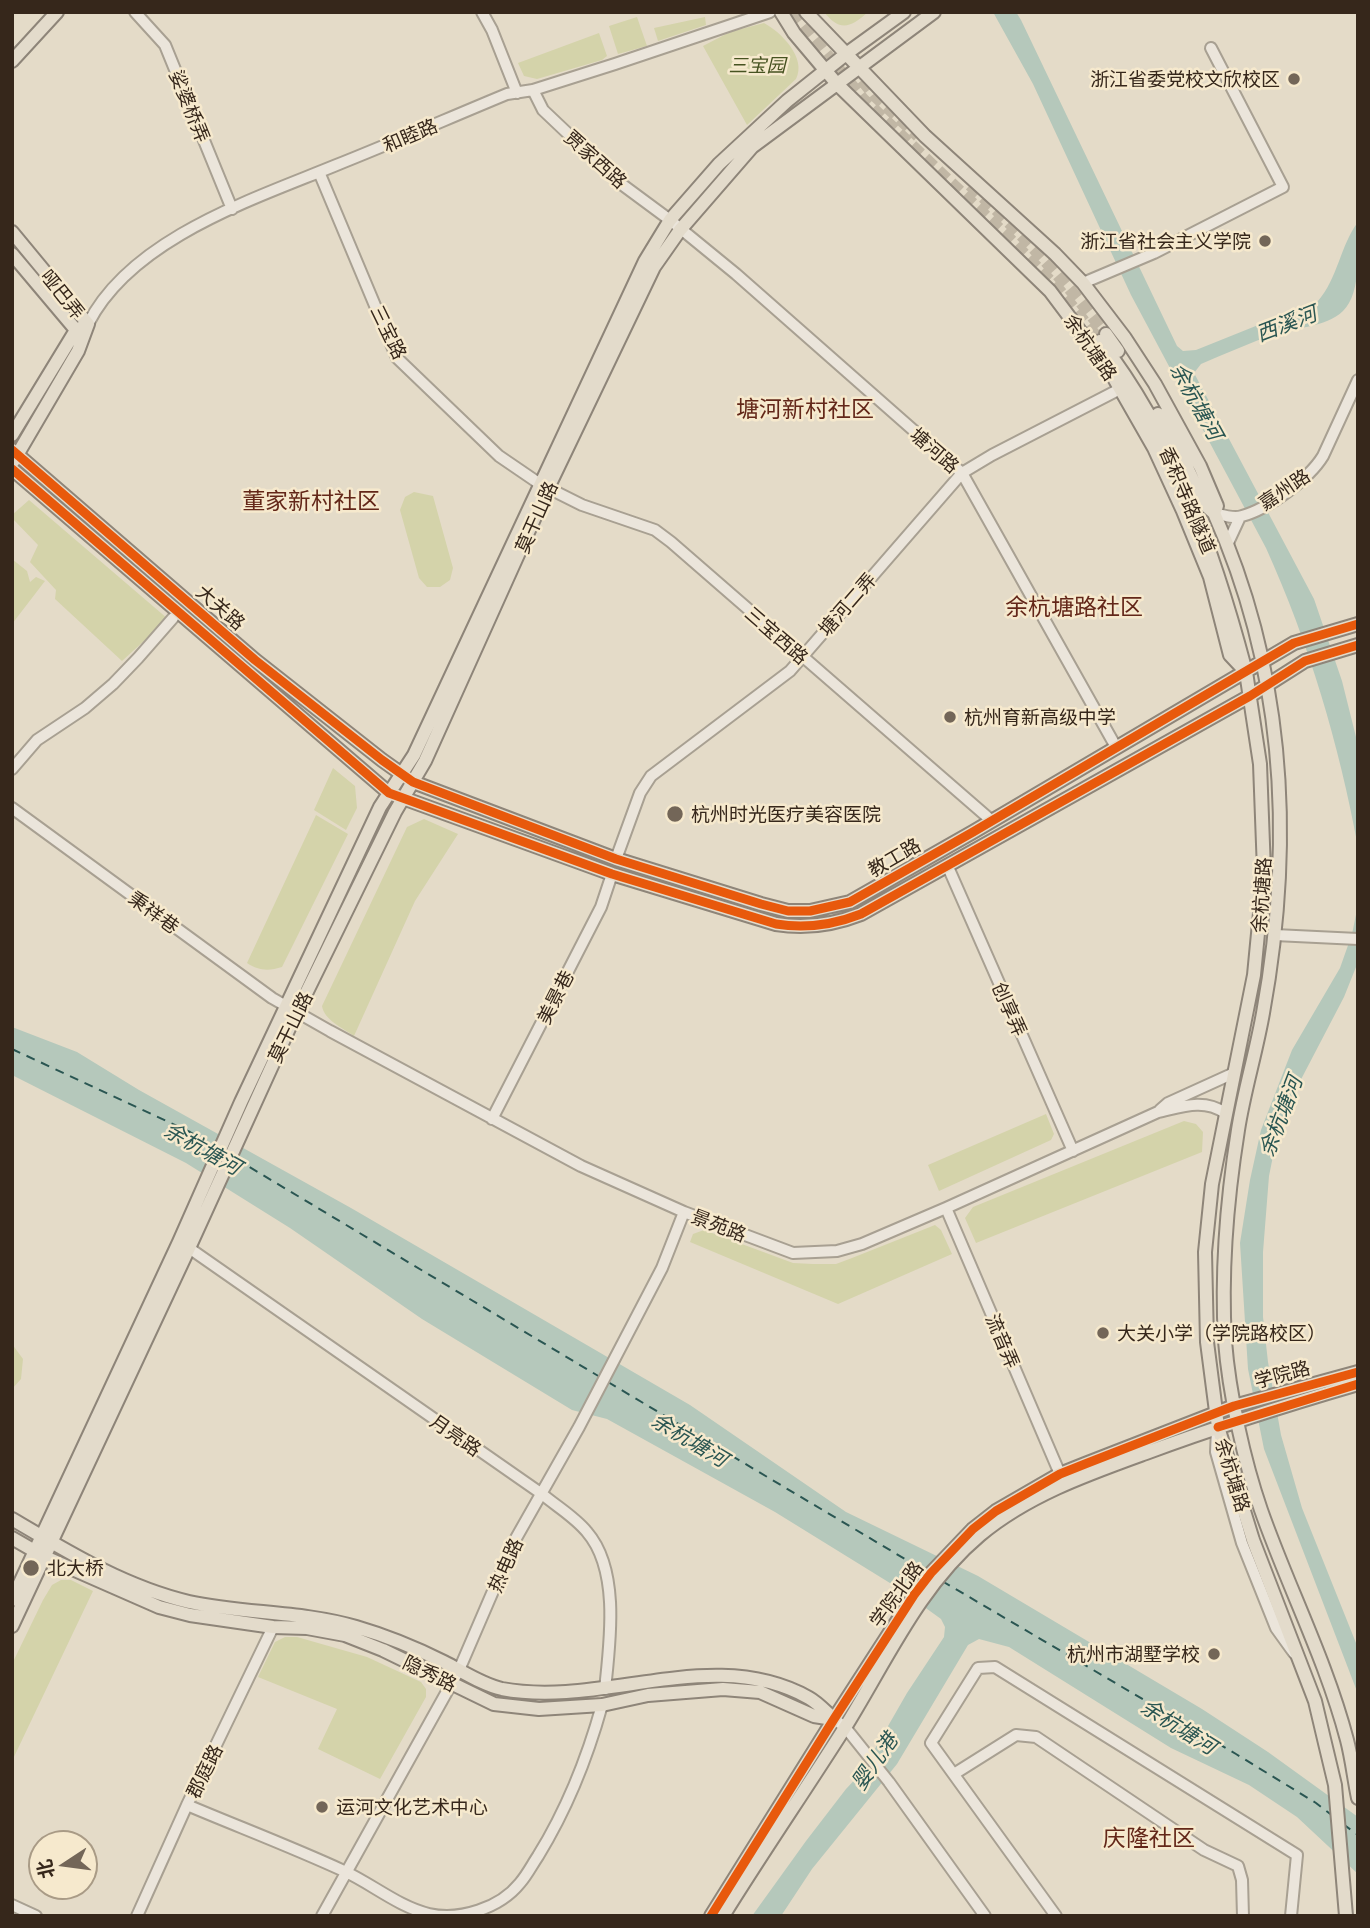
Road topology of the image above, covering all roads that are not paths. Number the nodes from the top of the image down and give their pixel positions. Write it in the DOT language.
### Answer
graph roads {
  1 [pos="49,12"];
  2 [pos="57,12"];
  3 [pos="135,12"];
  4 [pos="482,12"];
  5 [pos="770,12"];
  6 [pos="781,12"];
  7 [pos="806,12"];
  8 [pos="904,12"];
  9 [pos="934,12"];
  10 [pos="1211,48"];
  11 [pos="12,52"];
  12 [pos="846,54"];
  13 [pos="12,61"];
  14 [pos="859,68"];
  15 [pos="825,72"];
  16 [pos="836,84"];
  17 [pos="533,90"];
  18 [pos="517,93"];
  19 [pos="319,172"];
  20 [pos="232,209"];
  21 [pos="670,220"];
  22 [pos="680,230"];
  23 [pos="12,232"];
  24 [pos="12,254"];
  25 [pos="1083,283"];
  26 [pos="82,327"];
  27 [pos="1358,380"];
  28 [pos="1120,389"];
  29 [pos="12,435"];
  30 [pos="14,456"];
  31 [pos="12,469"];
  32 [pos="962,473"];
  33 [pos="544,486"];
  34 [pos="1214,513"];
  35 [pos="1240,517"];
  36 [pos="1227,545"];
  37 [pos="173,618"];
  38 [pos="1358,624"];
  39 [pos="1358,645"];
  40 [pos="802,657"];
  41 [pos="1264,661"];
  42 [pos="1246,672"];
  43 [pos="1268,683"];
  44 [pos="1250,696"];
  45 [pos="1116,747"];
  46 [pos="12,769"];
  47 [pos="400,774"];
  48 [pos="413,782"];
  49 [pos="389,793"];
  50 [pos="405,797"];
  51 [pos="12,808"];
  52 [pos="992,821"];
  53 [pos="616,859"];
  54 [pos="948,867"];
  55 [pos="612,874"];
  56 [pos="1275,935"];
  57 [pos="1358,939"];
  58 [pos="293,1009"];
  59 [pos="1234,1073"];
  60 [pos="1158,1112"];
  61 [pos="1225,1113"];
  62 [pos="492,1119"];
  63 [pos="1073,1151"];
  64 [pos="946,1208"];
  65 [pos="200,1211"];
  66 [pos="684,1212"];
  67 [pos="189,1248"];
  68 [pos="1358,1372"];
  69 [pos="1358,1384"];
  70 [pos="1234,1406"];
  71 [pos="1216,1412"];
  72 [pos="1238,1419"];
  73 [pos="1218,1427"];
  74 [pos="1060,1475"];
  75 [pos="542,1494"];
  76 [pos="12,1519"];
  77 [pos="976,1532"];
  78 [pos="12,1538"];
  79 [pos="47,1539"];
  80 [pos="40,1554"];
  81 [pos="12,1600"];
  82 [pos="12,1626"];
  83 [pos="273,1628"];
  84 [pos="895,1632"];
  85 [pos="458,1670"];
  86 [pos="450,1684"];
  87 [pos="605,1689"];
  88 [pos="602,1706"];
  89 [pos="834,1719"];
  90 [pos="845,1727"];
  91 [pos="954,1774"];
  92 [pos="1358,1798"];
  93 [pos="187,1805"];
  94 [pos="345,1871"];
  95 [pos="12,1905"];
  96 [pos="36,1916"];
  97 [pos="137,1916"];
  98 [pos="321,1916"];
  99 [pos="712,1916"];
  100 [pos="723,1916"];
  101 [pos="985,1916"];
  102 [pos="1056,1916"];
  103 [pos="1243,1916"];
  104 [pos="1291,1916"];
  105 [pos="1346,1916"];
  1 -- 11 [label="main road"];
  2 -- 13 [label="main road"];
  3 -- 20 [label="street, 娑婆桥弄"];
  4 -- 18 [label="street"];
  5 -- 17 [label="street, 和睦路"];
  6 -- 15 [label="main road, 余杭塘路"];
  7 -- 12 [label="main road, 余杭塘路"];
  8 -- 12 [label="main road, 莫干山路"];
  9 -- 14 [label="main road, 莫干山路"];
  10 -- 25 [label="street"];
  12 -- 14 [label="main road, 余杭塘路"];
  12 -- 15 [label="main road, 莫干山路"];
  14 -- 16 [label="main road, 莫干山路"];
  14 -- 25 [label="main road, 余杭塘路"];
  15 -- 16 [label="main road, 余杭塘路"];
  15 -- 21 [label="main road, 莫干山路"];
  16 -- 22 [label="main road, 莫干山路"];
  16 -- 28 [label="main road, 余杭塘路"];
  17 -- 18 [label="street, 和睦路"];
  17 -- 21 [label="street, 贾家西路"];
  18 -- 19 [label="street, 和睦路"];
  19 -- 20 [label="street, 和睦路"];
  19 -- 33 [label="street, 三宝路"];
  20 -- 26 [label="street, 和睦路"];
  21 -- 22 [label="street, 塘河路"];
  21 -- 33 [label="main road, 莫干山路"];
  22 -- 32 [label="street, 塘河路"];
  22 -- 33 [label="main road, 莫干山路"];
  23 -- 26 [label="main road, 哑巴弄"];
  24 -- 26 [label="main road, 哑巴弄"];
  25 -- 34 [label="main road, 余杭塘路"];
  26 -- 29 [label="main road, 和睦路"];
  26 -- 30 [label="main road, 和睦路"];
  27 -- 35 [label="street, 嘉州路"];
  28 -- 32 [label="street, 塘河二弄"];
  28 -- 42 [label="main road, 余杭塘路"];
  30 -- 47 [label="main road, 大关路"];
  31 -- 49 [label="main road, 大关路"];
  32 -- 40 [label="street, 塘河二弄"];
  32 -- 45 [label="street, 塘河路"];
  33 -- 40 [label="street, 三宝西路"];
  33 -- 47 [label="main road, 莫干山路"];
  33 -- 48 [label="main road, 莫干山路"];
  34 -- 35 [label="street, 嘉州路"];
  34 -- 36 [label="main road, 余杭塘路"];
  34 -- 42 [label="main road, 香积寺路隧道"];
  35 -- 36 [label="street, 嘉州路"];
  36 -- 41 [label="main road, 余杭塘路"];
  37 -- 46 [label="street"];
  38 -- 41 [label="main road, 教工路"];
  39 -- 43 [label="main road, 教工路"];
  40 -- 52 [label="street, 三宝西路"];
  40 -- 53 [label="street, 塘河二弄"];
  41 -- 42 [label="main road, 教工路"];
  41 -- 43 [label="main road, 余杭塘路"];
  42 -- 44 [label="main road, 余杭塘路"];
  42 -- 45 [label="main road, 教工路"];
  43 -- 44 [label="main road, 教工路"];
  43 -- 56 [label="main road, 余杭塘路"];
  44 -- 54 [label="main road, 教工路"];
  44 -- 59 [label="main road, 余杭塘路"];
  45 -- 52 [label="main road, 教工路"];
  47 -- 48 [label="main road, 大关路"];
  47 -- 49 [label="main road, 莫干山路"];
  48 -- 50 [label="main road, 莫干山路"];
  48 -- 53 [label="main road, 教工路"];
  49 -- 50 [label="main road, 大关路"];
  49 -- 58 [label="main road, 莫干山路"];
  50 -- 55 [label="main road, 教工路"];
  50 -- 58 [label="main road, 莫干山路"];
  51 -- 58 [label="street, 秉祥巷"];
  52 -- 53 [label="main road, 教工路"];
  54 -- 55 [label="main road, 教工路"];
  54 -- 63 [label="street, 创享弄"];
  55 -- 62 [label="street, 美景巷"];
  56 -- 57 [label="street"];
  56 -- 70 [label="main road, 余杭塘路"];
  58 -- 62 [label="street, 景苑路"];
  58 -- 65 [label="main road, 莫干山路"];
  59 -- 60 [label="street, 景苑路"];
  59 -- 61 [label="main road, 余杭塘路"];
  60 -- 61 [label="street, 景苑路"];
  60 -- 63 [label="street, 景苑路"];
  61 -- 71 [label="main road, 余杭塘路"];
  62 -- 66 [label="street, 景苑路"];
  63 -- 64 [label="street, 景苑路"];
  64 -- 66 [label="street, 景苑路"];
  64 -- 74 [label="street, 流音弄"];
  65 -- 67 [label="main road"];
  65 -- 79 [label="main road"];
  66 -- 75 [label="street, 热电路"];
  67 -- 75 [label="street, 月亮路"];
  67 -- 79 [label="main road"];
  68 -- 70 [label="main road, 学院路"];
  69 -- 72 [label="main road, 学院路"];
  70 -- 71 [label="main road, 学院路"];
  70 -- 72 [label="main road, 余杭塘路"];
  71 -- 73 [label="main road, 余杭塘路"];
  71 -- 74 [label="main road, 学院北路"];
  72 -- 73 [label="main road, 学院路"];
  72 -- 92 [label="main road, 余杭塘路"];
  73 -- 77 [label="main road, 学院北路"];
  73 -- 105 [label="main road, 余杭塘路"];
  74 -- 77 [label="main road, 学院北路"];
  75 -- 85 [label="street, 热电路"];
  75 -- 87 [label="street, 月亮路"];
  76 -- 79 [label="main road, 隐秀路"];
  77 -- 84 [label="main road, 学院北路"];
  78 -- 80 [label="main road, 隐秀路"];
  79 -- 80 [label="main road"];
  79 -- 85 [label="main road, 隐秀路"];
  80 -- 81 [label="main road"];
  80 -- 82 [label="main road"];
  80 -- 83 [label="main road, 隐秀路"];
  83 -- 86 [label="main road, 隐秀路"];
  83 -- 93 [label="street, 郡庭路"];
  84 -- 89 [label="main road, 学院北路"];
  84 -- 90 [label="main road, 学院北路"];
  85 -- 86 [label="street, 热电路"];
  85 -- 87 [label="main road, 隐秀路"];
  86 -- 88 [label="main road, 隐秀路"];
  86 -- 94 [label="street, 热电路"];
  87 -- 89 [label="main road, 隐秀路"];
  88 -- 89 [label="main road, 隐秀路"];
  88 -- 94 [label="street"];
  89 -- 90 [label="street, 隐秀路"];
  89 -- 99 [label="main road, 学院北路"];
  90 -- 100 [label="main road, 学院北路"];
  90 -- 101 [label="street, 隐秀路"];
  91 -- 102 [label="street"];
  91 -- 103 [label="street"];
  91 -- 104 [label="street"];
  93 -- 94 [label="street"];
  93 -- 97 [label="street, 郡庭路"];
  94 -- 98 [label="street, 热电路"];
  95 -- 96 [label="street"];
}
